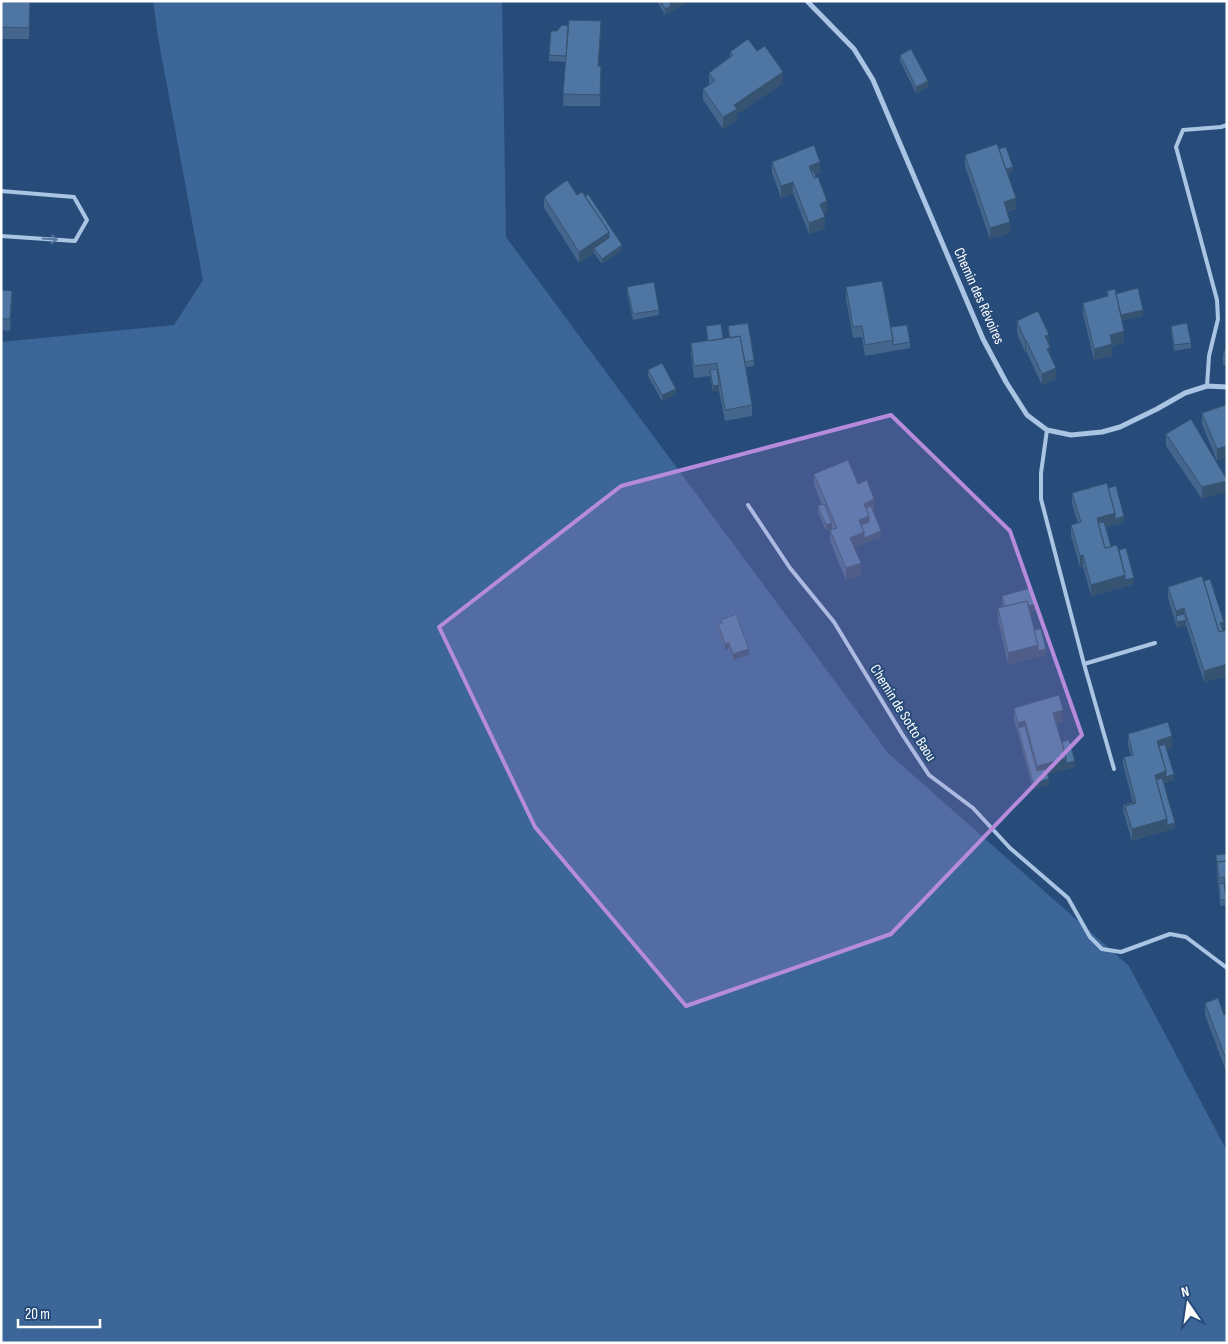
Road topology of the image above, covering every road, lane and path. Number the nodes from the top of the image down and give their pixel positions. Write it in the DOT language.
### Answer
graph roads {
  1 [pos="808,1"];
  2 [pos="1227,125"];
  3 [pos="1,191"];
  4 [pos="1,236"];
  5 [pos="1207,386"];
  6 [pos="1227,387"];
  7 [pos="1047,430"];
  8 [pos="748,505"];
  9 [pos="1155,643"];
  10 [pos="1084,664"];
  11 [pos="1114,770"];
  12 [pos="1227,968"];
  1 -- 7 [label="street, Chemin des Révoires"];
  2 -- 5 [label="lane"];
  4 -- 3 [label="lane, one-way"];
  5 -- 6 [label="street, Chemin des Révoires"];
  5 -- 7 [label="street, Chemin des Révoires"];
  7 -- 10 [label="lane"];
  8 -- 12 [label="lane, Chemin de Sotto Baou"];
  9 -- 10 [label="lane"];
  10 -- 11 [label="lane"];
}
